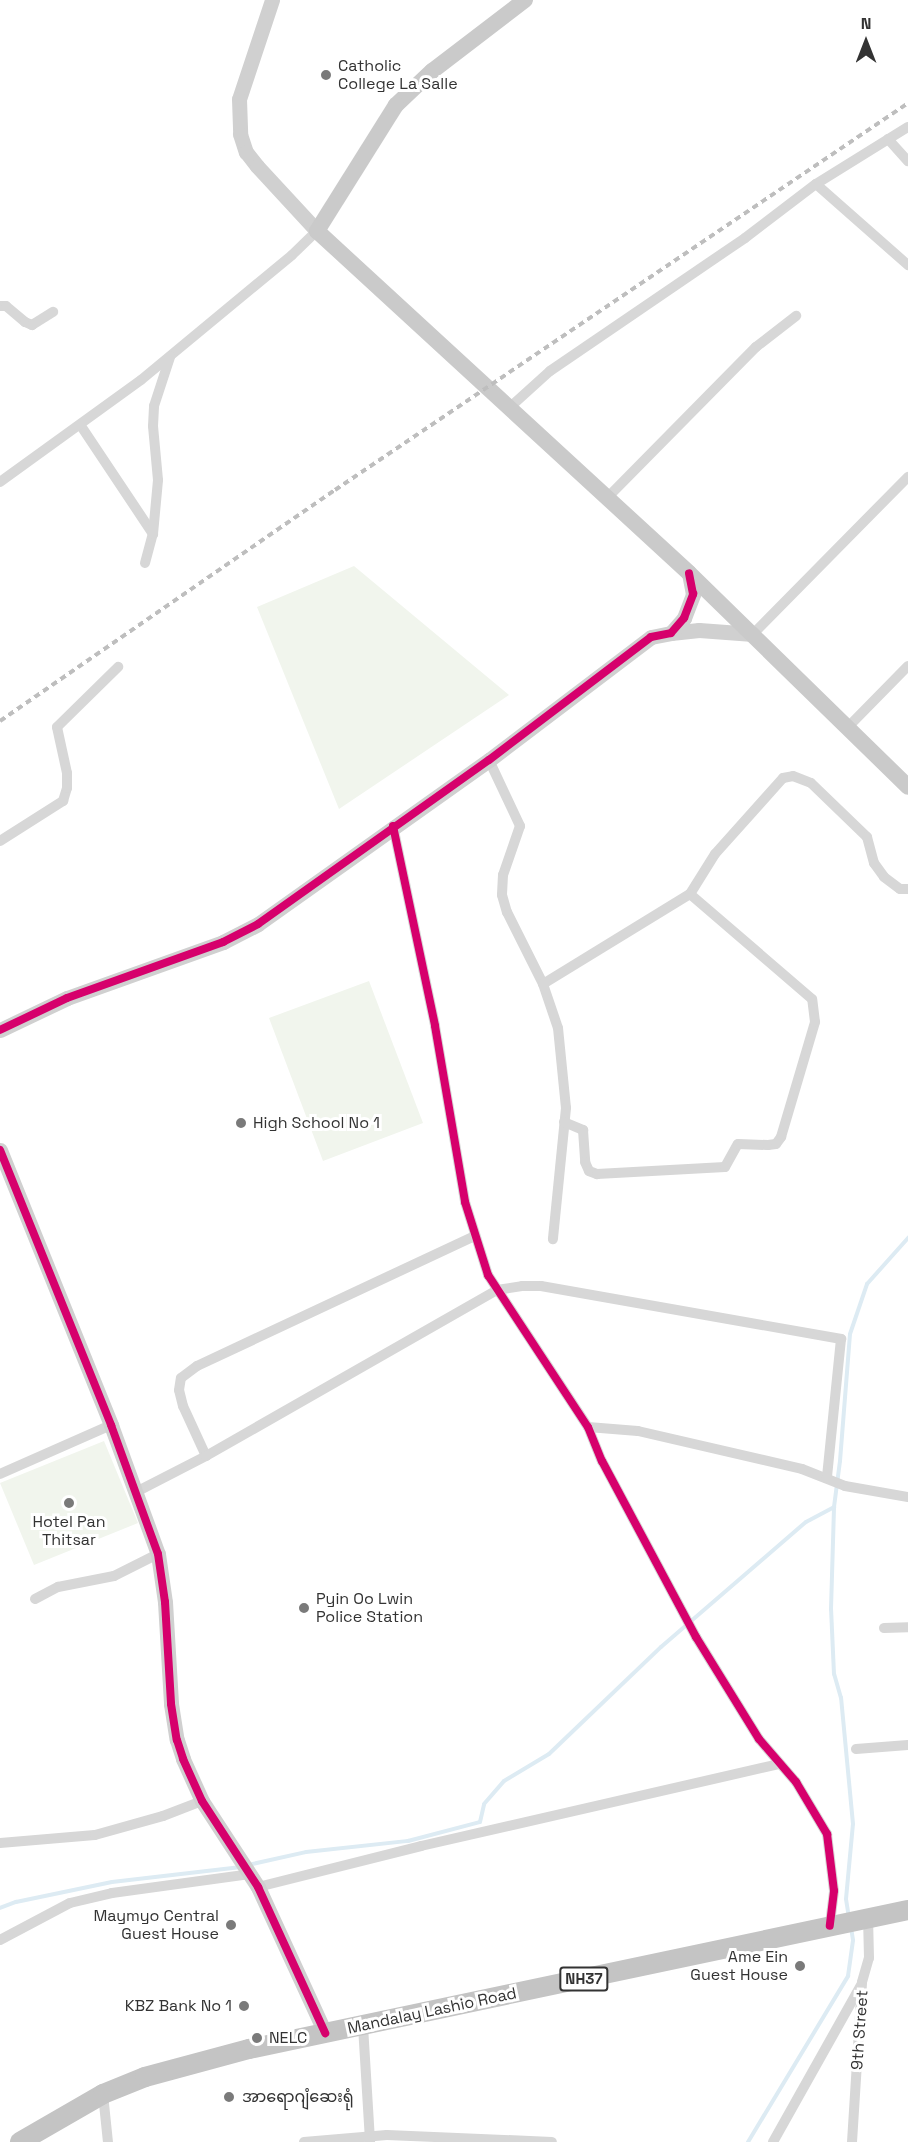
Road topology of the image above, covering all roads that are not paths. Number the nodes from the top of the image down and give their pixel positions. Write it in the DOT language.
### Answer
graph roads {
  1 [pos="272,0"];
  2 [pos="525,0"];
  3 [pos="908,128"];
  4 [pos="888,139"];
  5 [pos="908,161"];
  6 [pos="816,184"];
  7 [pos="317,231"];
  8 [pos="908,265"];
  9 [pos="0,306"];
  10 [pos="53,312"];
  11 [pos="796,315"];
  12 [pos="170,357"];
  13 [pos="509,408"];
  14 [pos="81,426"];
  15 [pos="908,477"];
  16 [pos="0,483"];
  17 [pos="606,499"];
  18 [pos="153,534"];
  19 [pos="145,563"];
  20 [pos="689,573"];
  21 [pos="670,633"];
  22 [pos="753,634"];
  23 [pos="908,666"];
  24 [pos="118,667"];
  25 [pos="849,726"];
  26 [pos="489,760"];
  27 [pos="908,787"];
  28 [pos="393,826"];
  29 [pos="0,841"];
  30 [pos="908,889"];
  31 [pos="690,894"];
  32 [pos="543,984"];
  33 [pos="0,1030"];
  34 [pos="564,1122"];
  35 [pos="0,1150"];
  36 [pos="474,1236"];
  37 [pos="553,1239"];
  38 [pos="497,1290"];
  39 [pos="111,1425"];
  40 [pos="588,1427"];
  41 [pos="206,1456"];
  42 [pos="0,1474"];
  43 [pos="829,1478"];
  44 [pos="136,1492"];
  45 [pos="908,1497"];
  46 [pos="158,1554"];
  47 [pos="35,1599"];
  48 [pos="908,1627"];
  49 [pos="884,1628"];
  50 [pos="908,1745"];
  51 [pos="856,1749"];
  52 [pos="780,1764"];
  53 [pos="202,1801"];
  54 [pos="0,1843"];
  55 [pos="249,1872"];
  56 [pos="908,1910"];
  57 [pos="850,1922"];
  58 [pos="0,1940"];
  59 [pos="862,1982"];
  60 [pos="363,2026"];
  61 [pos="325,2033"];
  62 [pos="103,2094"];
  63 [pos="370,2139"];
  64 [pos="20,2142"];
  65 [pos="108,2142"];
  66 [pos="304,2142"];
  67 [pos="552,2142"];
  68 [pos="773,2142"];
  69 [pos="852,2142"];
  1 -- 7 [label="street"];
  2 -- 7 [label="main road"];
  3 -- 4 [label="street"];
  4 -- 5 [label="street"];
  4 -- 6 [label="street"];
  6 -- 8 [label="street"];
  6 -- 13 [label="street"];
  7 -- 12 [label="street"];
  7 -- 13 [label="main road"];
  9 -- 10 [label="street"];
  11 -- 17 [label="street"];
  12 -- 14 [label="street"];
  12 -- 18 [label="street"];
  13 -- 17 [label="main road"];
  14 -- 16 [label="street"];
  14 -- 18 [label="street"];
  15 -- 22 [label="street"];
  17 -- 20 [label="main road"];
  18 -- 19 [label="street"];
  20 -- 21 [label="street"];
  20 -- 22 [label="main road"];
  21 -- 22 [label="street"];
  21 -- 26 [label="street"];
  22 -- 25 [label="main road"];
  23 -- 25 [label="street"];
  24 -- 29 [label="street"];
  25 -- 27 [label="main road"];
  26 -- 28 [label="street"];
  26 -- 32 [label="street"];
  28 -- 33 [label="street"];
  28 -- 36 [label="street, 9th Street"];
  30 -- 31 [label="street"];
  31 -- 32 [label="street"];
  31 -- 34 [label="street"];
  32 -- 34 [label="street"];
  34 -- 37 [label="street"];
  35 -- 39 [label="street"];
  36 -- 38 [label="street, 9th Street"];
  36 -- 41 [label="street"];
  38 -- 40 [label="street, 9th Street"];
  38 -- 41 [label="street"];
  38 -- 43 [label="street"];
  39 -- 42 [label="street"];
  39 -- 44 [label="street"];
  40 -- 43 [label="street"];
  40 -- 52 [label="street, 9th Street"];
  41 -- 44 [label="street"];
  43 -- 45 [label="street"];
  44 -- 46 [label="street"];
  46 -- 47 [label="street"];
  46 -- 53 [label="street"];
  48 -- 49 [label="street"];
  50 -- 51 [label="street"];
  52 -- 55 [label="street"];
  52 -- 57 [label="street, 9th Street"];
  53 -- 54 [label="street"];
  53 -- 55 [label="street"];
  55 -- 58 [label="street"];
  55 -- 61 [label="street"];
  56 -- 57 [label="highway, NH37"];
  57 -- 59 [label="street, 9th Street"];
  57 -- 60 [label="highway, Mandalay Lashio Road / NH37"];
  59 -- 68 [label="street"];
  59 -- 69 [label="street, 9th Street"];
  60 -- 61 [label="highway, Mandalay Lashio Road / NH37"];
  60 -- 63 [label="street"];
  61 -- 62 [label="highway, Mandalay Lashio Road / NH37"];
  62 -- 64 [label="highway, Mandalay Lashio Road / NH37"];
  62 -- 65 [label="street"];
  63 -- 66 [label="street"];
  63 -- 67 [label="street"];
}
